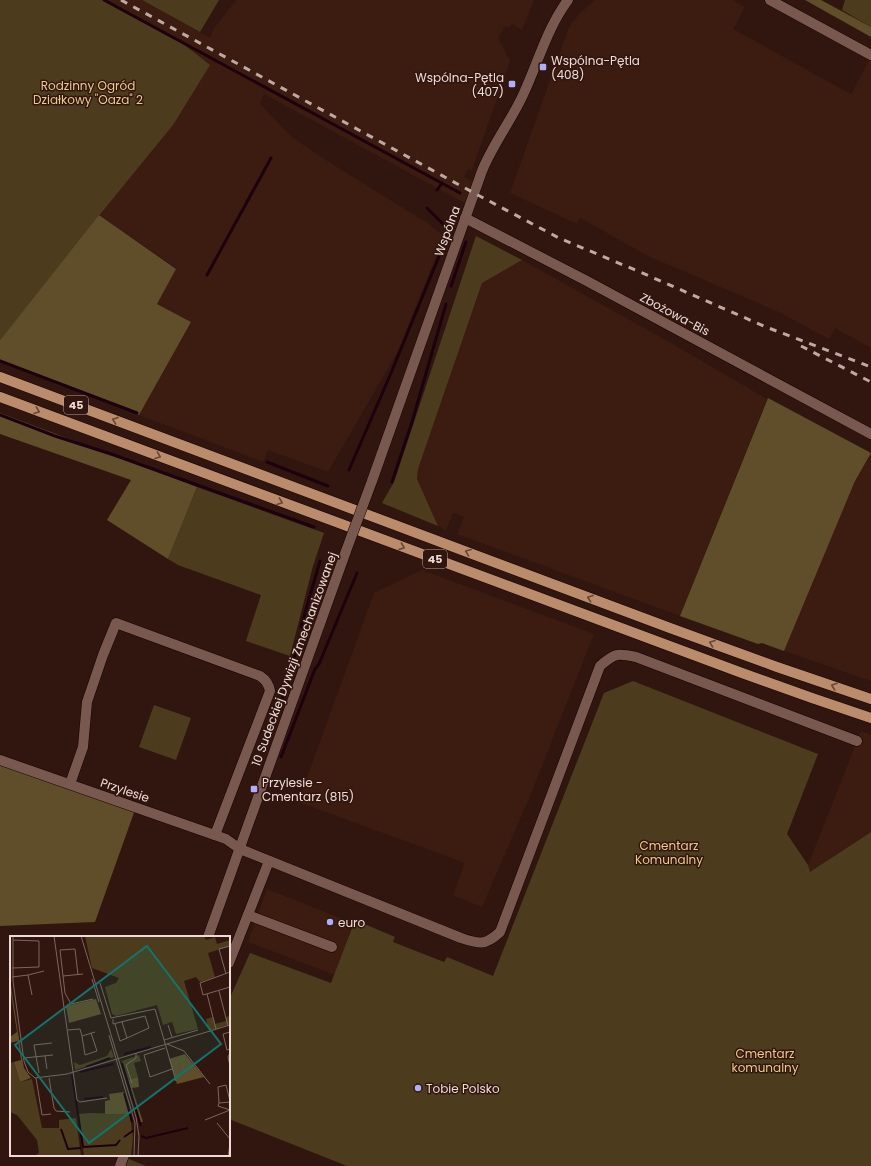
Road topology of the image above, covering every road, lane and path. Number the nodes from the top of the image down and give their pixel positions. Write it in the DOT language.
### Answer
graph roads {
  1 [pos="568,0"];
  2 [pos="770,0"];
  3 [pos="871,55"];
  4 [pos="465,218"];
  5 [pos="0,377"];
  6 [pos="0,397"];
  7 [pos="871,434"];
  8 [pos="372,480"];
  9 [pos="871,699"];
  10 [pos="871,718"];
  11 [pos="857,741"];
  12 [pos="0,760"];
  13 [pos="70,784"];
  14 [pos="215,835"];
  15 [pos="240,849"];
  16 [pos="268,861"];
  17 [pos="248,915"];
  18 [pos="208,936"];
  19 [pos="332,947"];
  20 [pos="230,960"];
  21 [pos="124,1156"];
  22 [pos="120,1166"];
  1 -- 4 [label="street, Wspólna"];
  2 -- 3 [label="street"];
  4 -- 7 [label="street, Zbożowa-Bis"];
  4 -- 8 [label="street, Wspólna"];
  9 -- 5 [label="main road, 45, one-way"];
  6 -- 10 [label="main road, 45, one-way"];
  8 -- 15 [label="street, 10 Sudeckiej Dywizji Zmechanizowanej, bridge"];
  11 -- 16 [label="street, Przylesie"];
  12 -- 13 [label="street, Przylesie"];
  13 -- 14 [label="street, Przylesie"];
  13 -- 14 [label="street"];
  14 -- 15 [label="street, Przylesie"];
  15 -- 16 [label="street, Przylesie"];
  15 -- 18 [label="street, 10 Sudeckiej Dywizji Zmechanizowanej"];
  16 -- 17 [label="street"];
  17 -- 19 [label="street"];
  17 -- 20 [label="street"];
  21 -- 22 [label="street"];
}
